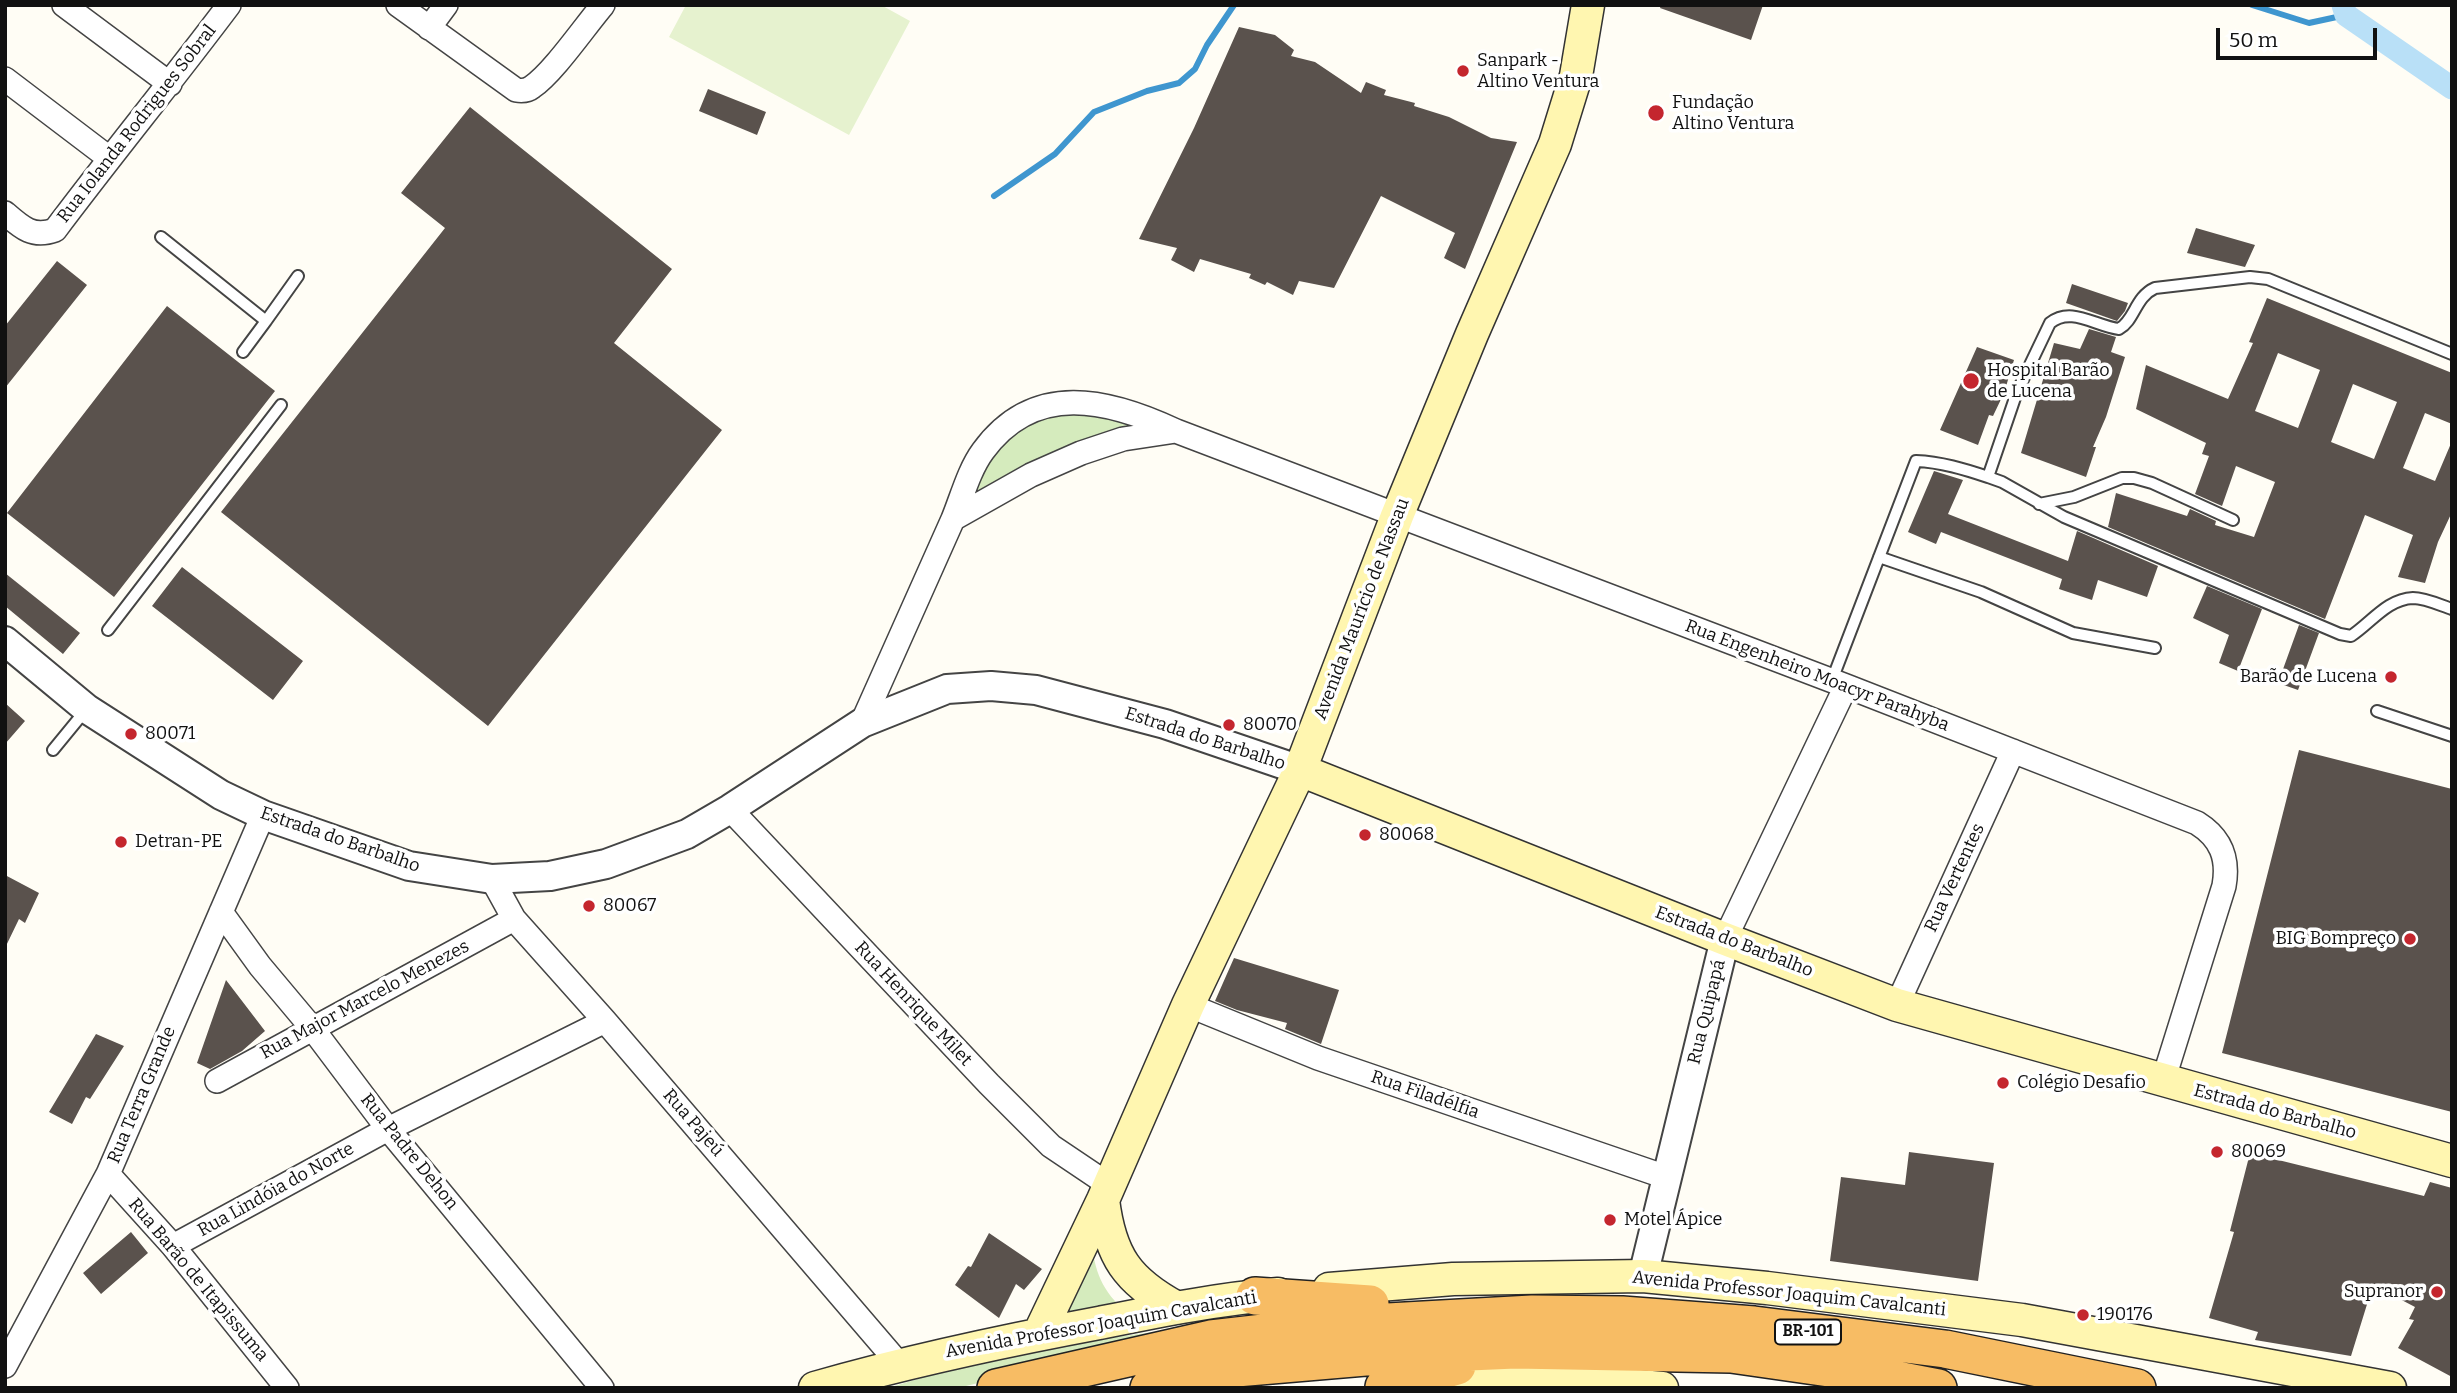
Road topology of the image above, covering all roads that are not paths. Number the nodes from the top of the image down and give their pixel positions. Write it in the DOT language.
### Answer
graph roads {
  1 [pos="64,5"];
  2 [pos="229,5"];
  3 [pos="398,5"];
  4 [pos="446,5"];
  5 [pos="603,5"];
  6 [pos="1588,5"];
  7 [pos="429,28"];
  8 [pos="5,79"];
  9 [pos="170,83"];
  10 [pos="108,158"];
  11 [pos="5,213"];
  12 [pos="162,237"];
  13 [pos="298,275"];
  14 [pos="265,321"];
  15 [pos="243,352"];
  16 [pos="2452,354"];
  17 [pos="281,405"];
  18 [pos="1176,430"];
  19 [pos="1987,477"];
  20 [pos="2039,504"];
  21 [pos="1398,516"];
  22 [pos="953,519"];
  23 [pos="2233,520"];
  24 [pos="1879,557"];
  25 [pos="2452,609"];
  26 [pos="108,629"];
  27 [pos="5,641"];
  28 [pos="2155,648"];
  29 [pos="1839,683"];
  30 [pos="87,709"];
  31 [pos="2377,712"];
  32 [pos="862,723"];
  33 [pos="2452,736"];
  34 [pos="53,750"];
  35 [pos="2013,751"];
  36 [pos="1300,770"];
  37 [pos="730,809"];
  38 [pos="263,815"];
  39 [pos="492,879"];
  40 [pos="221,912"];
  41 [pos="514,919"];
  42 [pos="1725,939"];
  43 [pos="1188,1005"];
  44 [pos="1897,1005"];
  45 [pos="605,1021"];
  46 [pos="312,1028"];
  47 [pos="217,1081"];
  48 [pos="2163,1081"];
  49 [pos="388,1129"];
  50 [pos="2452,1161"];
  51 [pos="108,1174"];
  52 [pos="1666,1177"];
  53 [pos="1106,1193"];
  54 [pos="173,1246"];
  55 [pos="1643,1276"];
  56 [pos="1255,1296"];
  57 [pos="1177,1308"];
  58 [pos="1532,1314"];
  59 [pos="1039,1334"];
  60 [pos="1515,1350"];
  61 [pos="899,1364"];
  62 [pos="5,1366"];
  63 [pos="1601,1385"];
  64 [pos="287,1388"];
  65 [pos="602,1388"];
  66 [pos="815,1388"];
  67 [pos="996,1388"];
  68 [pos="1149,1388"];
  69 [pos="1383,1388"];
  70 [pos="1662,1388"];
  71 [pos="1938,1388"];
  72 [pos="2137,1388"];
  73 [pos="2390,1388"];
  1 -- 9 [label="street"];
  2 -- 9 [label="street, Rua Iolanda Rodrigues Sobral"];
  3 -- 7 [label="street"];
  4 -- 7 [label="street"];
  5 -- 7 [label="street"];
  6 -- 21 [label="main road, Avenida Maurício de Nassau"];
  8 -- 10 [label="street"];
  9 -- 10 [label="street, Rua Iolanda Rodrigues Sobral"];
  10 -- 11 [label="street, Rua Iolanda Rodrigues Sobral"];
  12 -- 14 [label="lane"];
  13 -- 14 [label="lane"];
  14 -- 15 [label="lane"];
  16 -- 19 [label="lane"];
  17 -- 26 [label="lane"];
  18 -- 21 [label="street, Rua Engenheiro Moacyr Parahyba"];
  18 -- 22 [label="street"];
  18 -- 22 [label="street, Rua Engenheiro Moacyr Parahyba"];
  19 -- 20 [label="lane"];
  19 -- 24 [label="lane"];
  20 -- 23 [label="lane"];
  20 -- 25 [label="lane"];
  21 -- 29 [label="street, Rua Engenheiro Moacyr Parahyba"];
  21 -- 36 [label="main road, Avenida Maurício de Nassau"];
  22 -- 32 [label="street, Rua Engenheiro Moacyr Parahyba"];
  24 -- 28 [label="lane"];
  24 -- 29 [label="lane"];
  27 -- 30 [label="street, Estrada do Barbalho"];
  29 -- 35 [label="street, Rua Engenheiro Moacyr Parahyba"];
  29 -- 42 [label="street, Rua Quipapá"];
  30 -- 34 [label="lane"];
  30 -- 38 [label="street, Estrada do Barbalho"];
  31 -- 33 [label="lane"];
  32 -- 36 [label="street, Estrada do Barbalho"];
  32 -- 37 [label="street, Estrada do Barbalho"];
  35 -- 44 [label="street, Rua Vertentes"];
  35 -- 48 [label="street, Rua Engenheiro Moacyr Parahyba"];
  36 -- 42 [label="main road, Estrada do Barbalho"];
  36 -- 43 [label="main road, Avenida Maurício de Nassau"];
  37 -- 39 [label="street, Estrada do Barbalho"];
  37 -- 53 [label="street, Rua Henrique Milet"];
  38 -- 39 [label="street, Estrada do Barbalho"];
  38 -- 40 [label="street, Rua Terra Grande"];
  39 -- 41 [label="street, Rua Pajeú"];
  40 -- 46 [label="street, Rua Padre Dehon"];
  40 -- 51 [label="street, Rua Terra Grande"];
  41 -- 45 [label="street, Rua Pajeú"];
  41 -- 46 [label="street, Rua Major Marcelo Menezes"];
  42 -- 44 [label="main road, Estrada do Barbalho"];
  42 -- 52 [label="street, Rua Quipapá"];
  43 -- 52 [label="street, Rua Filadélfia"];
  43 -- 53 [label="main road, Avenida Maurício de Nassau"];
  44 -- 48 [label="main road, Estrada do Barbalho"];
  45 -- 49 [label="street, Rua Lindóia do Norte"];
  45 -- 61 [label="street, Rua Pajeú"];
  46 -- 47 [label="street, Rua Major Marcelo Menezes"];
  46 -- 49 [label="street, Rua Padre Dehon"];
  48 -- 50 [label="main road, Estrada do Barbalho"];
  49 -- 54 [label="street, Rua Lindóia do Norte"];
  49 -- 65 [label="street, Rua Padre Dehon"];
  51 -- 54 [label="street, Rua Barão de Itapissuma"];
  51 -- 62 [label="street, Rua Terra Grande"];
  52 -- 55 [label="street, Rua Quipapá"];
  53 -- 57 [label="main road"];
  53 -- 59 [label="main road, Avenida Maurício de Nassau"];
  54 -- 64 [label="street, Rua Barão de Itapissuma"];
  55 -- 56 [label="main road, Avenida Professor Joaquim Cavalcanti"];
  55 -- 73 [label="main road, Avenida Professor Joaquim Cavalcanti"];
  56 -- 57 [label="main road, Avenida Professor Joaquim Cavalcanti"];
  56 -- 58 [label="highway"];
  57 -- 59 [label="main road, Avenida Professor Joaquim Cavalcanti"];
  58 -- 67 [label="highway, Avenida Professor Joaquim Cavalcanti / BR-101"];
  58 -- 72 [label="highway, BR-101"];
  59 -- 61 [label="main road, Avenida Professor Joaquim Cavalcanti"];
  60 -- 68 [label="highway, BR-101"];
  60 -- 69 [label="highway"];
  60 -- 71 [label="highway, BR-101"];
  61 -- 66 [label="main road, Avenida Professor Joaquim Cavalcanti"];
  63 -- 69 [label="main road"];
  63 -- 70 [label="main road"];
}
